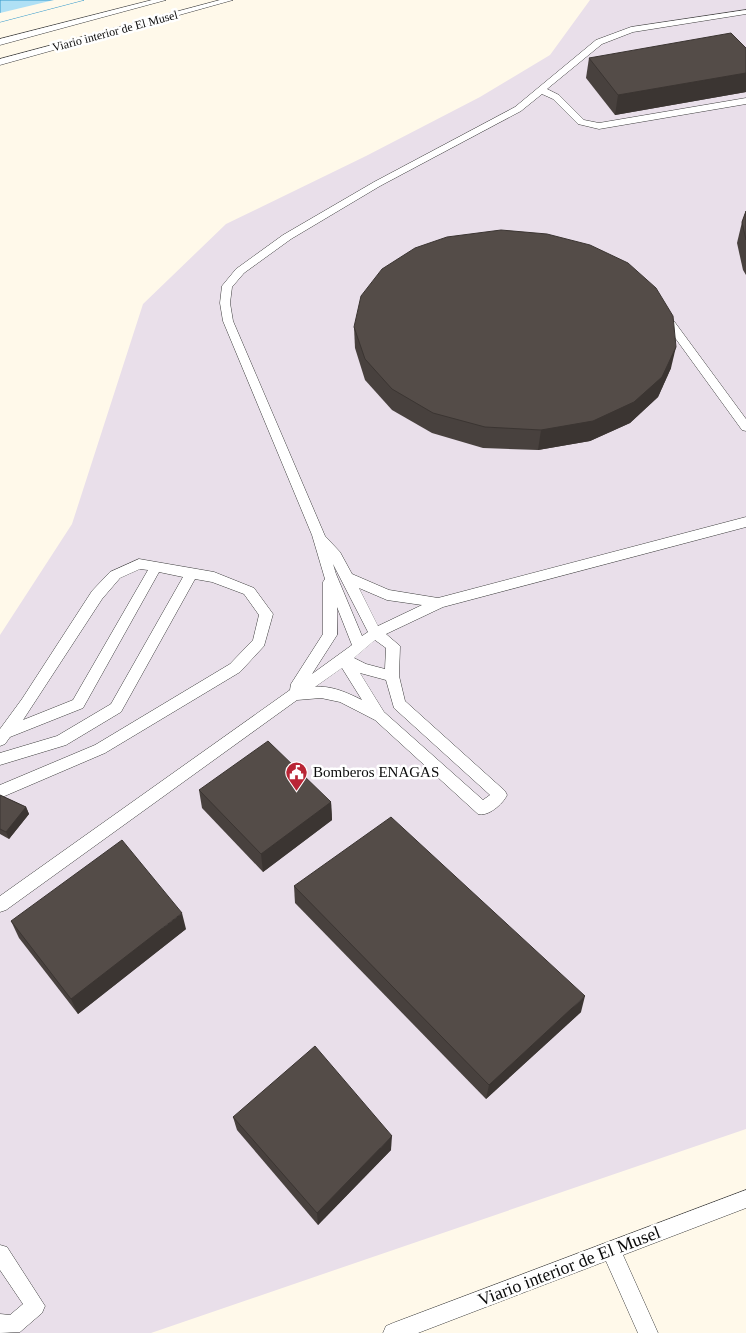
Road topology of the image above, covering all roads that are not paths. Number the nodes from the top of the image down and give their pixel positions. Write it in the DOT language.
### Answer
graph roads {
  1 [pos="162,0"];
  2 [pos="229,0"];
  3 [pos="746,12"];
  4 [pos="0,42"];
  5 [pos="0,62"];
  6 [pos="541,90"];
  7 [pos="746,101"];
  8 [pos="658,306"];
  9 [pos="746,427"];
  10 [pos="746,522"];
  11 [pos="318,535"];
  12 [pos="156,567"];
  13 [pos="192,573"];
  14 [pos="330,574"];
  15 [pos="346,577"];
  16 [pos="439,603"];
  17 [pos="375,633"];
  18 [pos="359,646"];
  19 [pos="344,658"];
  20 [pos="392,676"];
  21 [pos="292,695"];
  22 [pos="380,716"];
  23 [pos="2,737"];
  24 [pos="0,759"];
  25 [pos="0,792"];
  26 [pos="0,905"];
  27 [pos="746,1199"];
  28 [pos="611,1250"];
  29 [pos="0,1254"];
  30 [pos="0,1324"];
  31 [pos="393,1333"];
  32 [pos="648,1333"];
  1 -- 4 [label="lane, Viario interior de El Musel"];
  2 -- 5 [label="lane, Viario interior de El Musel"];
  3 -- 6 [label="lane"];
  6 -- 7 [label="lane"];
  6 -- 11 [label="lane"];
  8 -- 9 [label="lane"];
  10 -- 16 [label="lane"];
  11 -- 14 [label="lane"];
  11 -- 15 [label="lane"];
  12 -- 13 [label="lane"];
  12 -- 23 [label="lane"];
  12 -- 23 [label="lane"];
  13 -- 24 [label="lane"];
  13 -- 25 [label="lane"];
  14 -- 18 [label="lane"];
  14 -- 21 [label="lane"];
  15 -- 16 [label="lane"];
  15 -- 17 [label="lane"];
  16 -- 17 [label="lane"];
  17 -- 18 [label="lane"];
  17 -- 20 [label="lane"];
  18 -- 19 [label="lane"];
  19 -- 20 [label="lane"];
  19 -- 21 [label="lane"];
  19 -- 22 [label="lane"];
  20 -- 22 [label="lane"];
  21 -- 22 [label="lane"];
  21 -- 26 [label="lane"];
  27 -- 28 [label="lane, Viario interior de El Musel"];
  28 -- 31 [label="lane, Viario interior de El Musel"];
  28 -- 32 [label="lane"];
  29 -- 30 [label="lane"];
}
